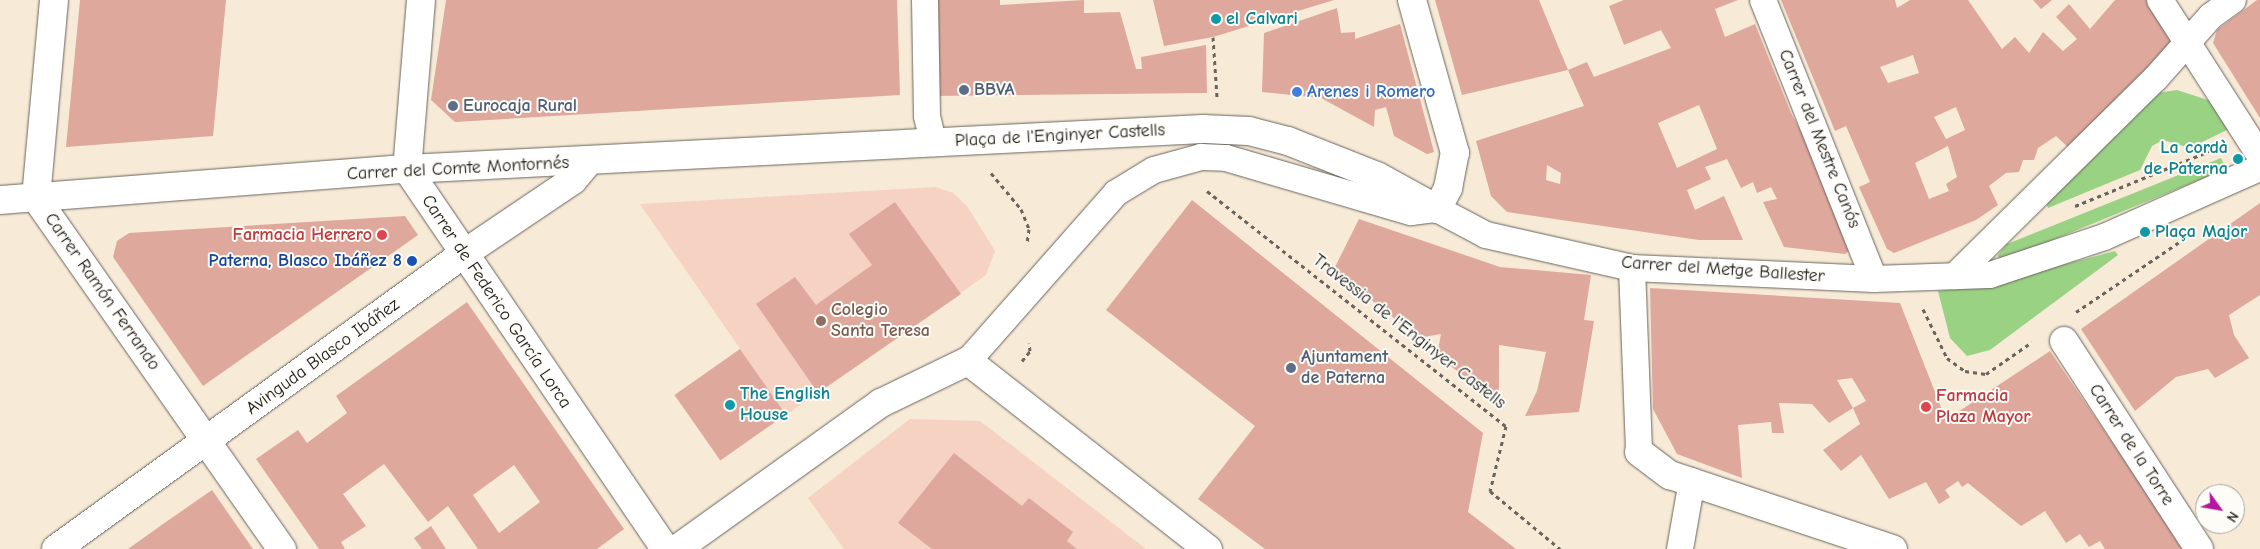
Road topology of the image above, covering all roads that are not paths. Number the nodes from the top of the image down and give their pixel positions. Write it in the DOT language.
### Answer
graph roads {
  1 [pos="54,0"];
  2 [pos="421,0"];
  3 [pos="925,0"];
  4 [pos="1412,0"];
  5 [pos="1763,0"];
  6 [pos="2160,0"];
  7 [pos="2233,0"];
  8 [pos="2191,42"];
  9 [pos="1203,129"];
  10 [pos="925,143"];
  11 [pos="2254,146"];
  12 [pos="588,162"];
  13 [pos="2260,168"];
  14 [pos="407,169"];
  15 [pos="36,198"];
  16 [pos="0,200"];
  17 [pos="1437,209"];
  18 [pos="462,255"];
  19 [pos="1632,268"];
  20 [pos="1955,276"];
  21 [pos="1895,278"];
  22 [pos="2058,332"];
  23 [pos="968,361"];
  24 [pos="207,442"];
  25 [pos="1639,452"];
  26 [pos="1692,481"];
  27 [pos="56,549"];
  28 [pos="282,549"];
  29 [pos="665,549"];
  30 [pos="677,549"];
  31 [pos="1208,549"];
  32 [pos="1680,549"];
  33 [pos="1893,549"];
  34 [pos="2199,549"];
  1 -- 15 [label="street, Carrer Ramón Ferrando"];
  2 -- 14 [label="street"];
  3 -- 10 [label="street"];
  4 -- 17 [label="street"];
  5 -- 21 [label="street, Carrer del Mestre Canós"];
  6 -- 8 [label="street"];
  7 -- 8 [label="street"];
  8 -- 11 [label="street"];
  8 -- 20 [label="street"];
  9 -- 10 [label="street, Plaça de l'Enginyer Castells"];
  9 -- 17 [label="street, Carrer del Metge Ballester"];
  10 -- 12 [label="street, Carrer del Comte Montornés"];
  12 -- 14 [label="street, Carrer del Comte Montornés"];
  12 -- 18 [label="street, Avinguda Blasco Ibáñez"];
  13 -- 20 [label="street"];
  14 -- 15 [label="street, Carrer del Comte Montornés"];
  14 -- 18 [label="street, Carrer de Federico García Lorca"];
  15 -- 16 [label="street, Carrer del Comte Montornés"];
  15 -- 24 [label="street, Carrer Ramón Ferrando"];
  17 -- 19 [label="street, Carrer del Metge Ballester"];
  17 -- 23 [label="street, Plaça de l'Enginyer Castells"];
  18 -- 24 [label="street, Avinguda Blasco Ibáñez"];
  18 -- 29 [label="street, Carrer de Federico García Lorca"];
  19 -- 21 [label="street, Carrer del Metge Ballester"];
  19 -- 25 [label="street"];
  20 -- 21 [label="street"];
  22 -- 34 [label="street, Carrer de la Torre"];
  23 -- 30 [label="street"];
  23 -- 31 [label="street"];
  24 -- 27 [label="street, Avinguda Blasco Ibáñez"];
  24 -- 28 [label="street, Carrer Ramón Ferrando"];
  25 -- 26 [label="street"];
  26 -- 32 [label="street"];
  26 -- 33 [label="street"];
}
